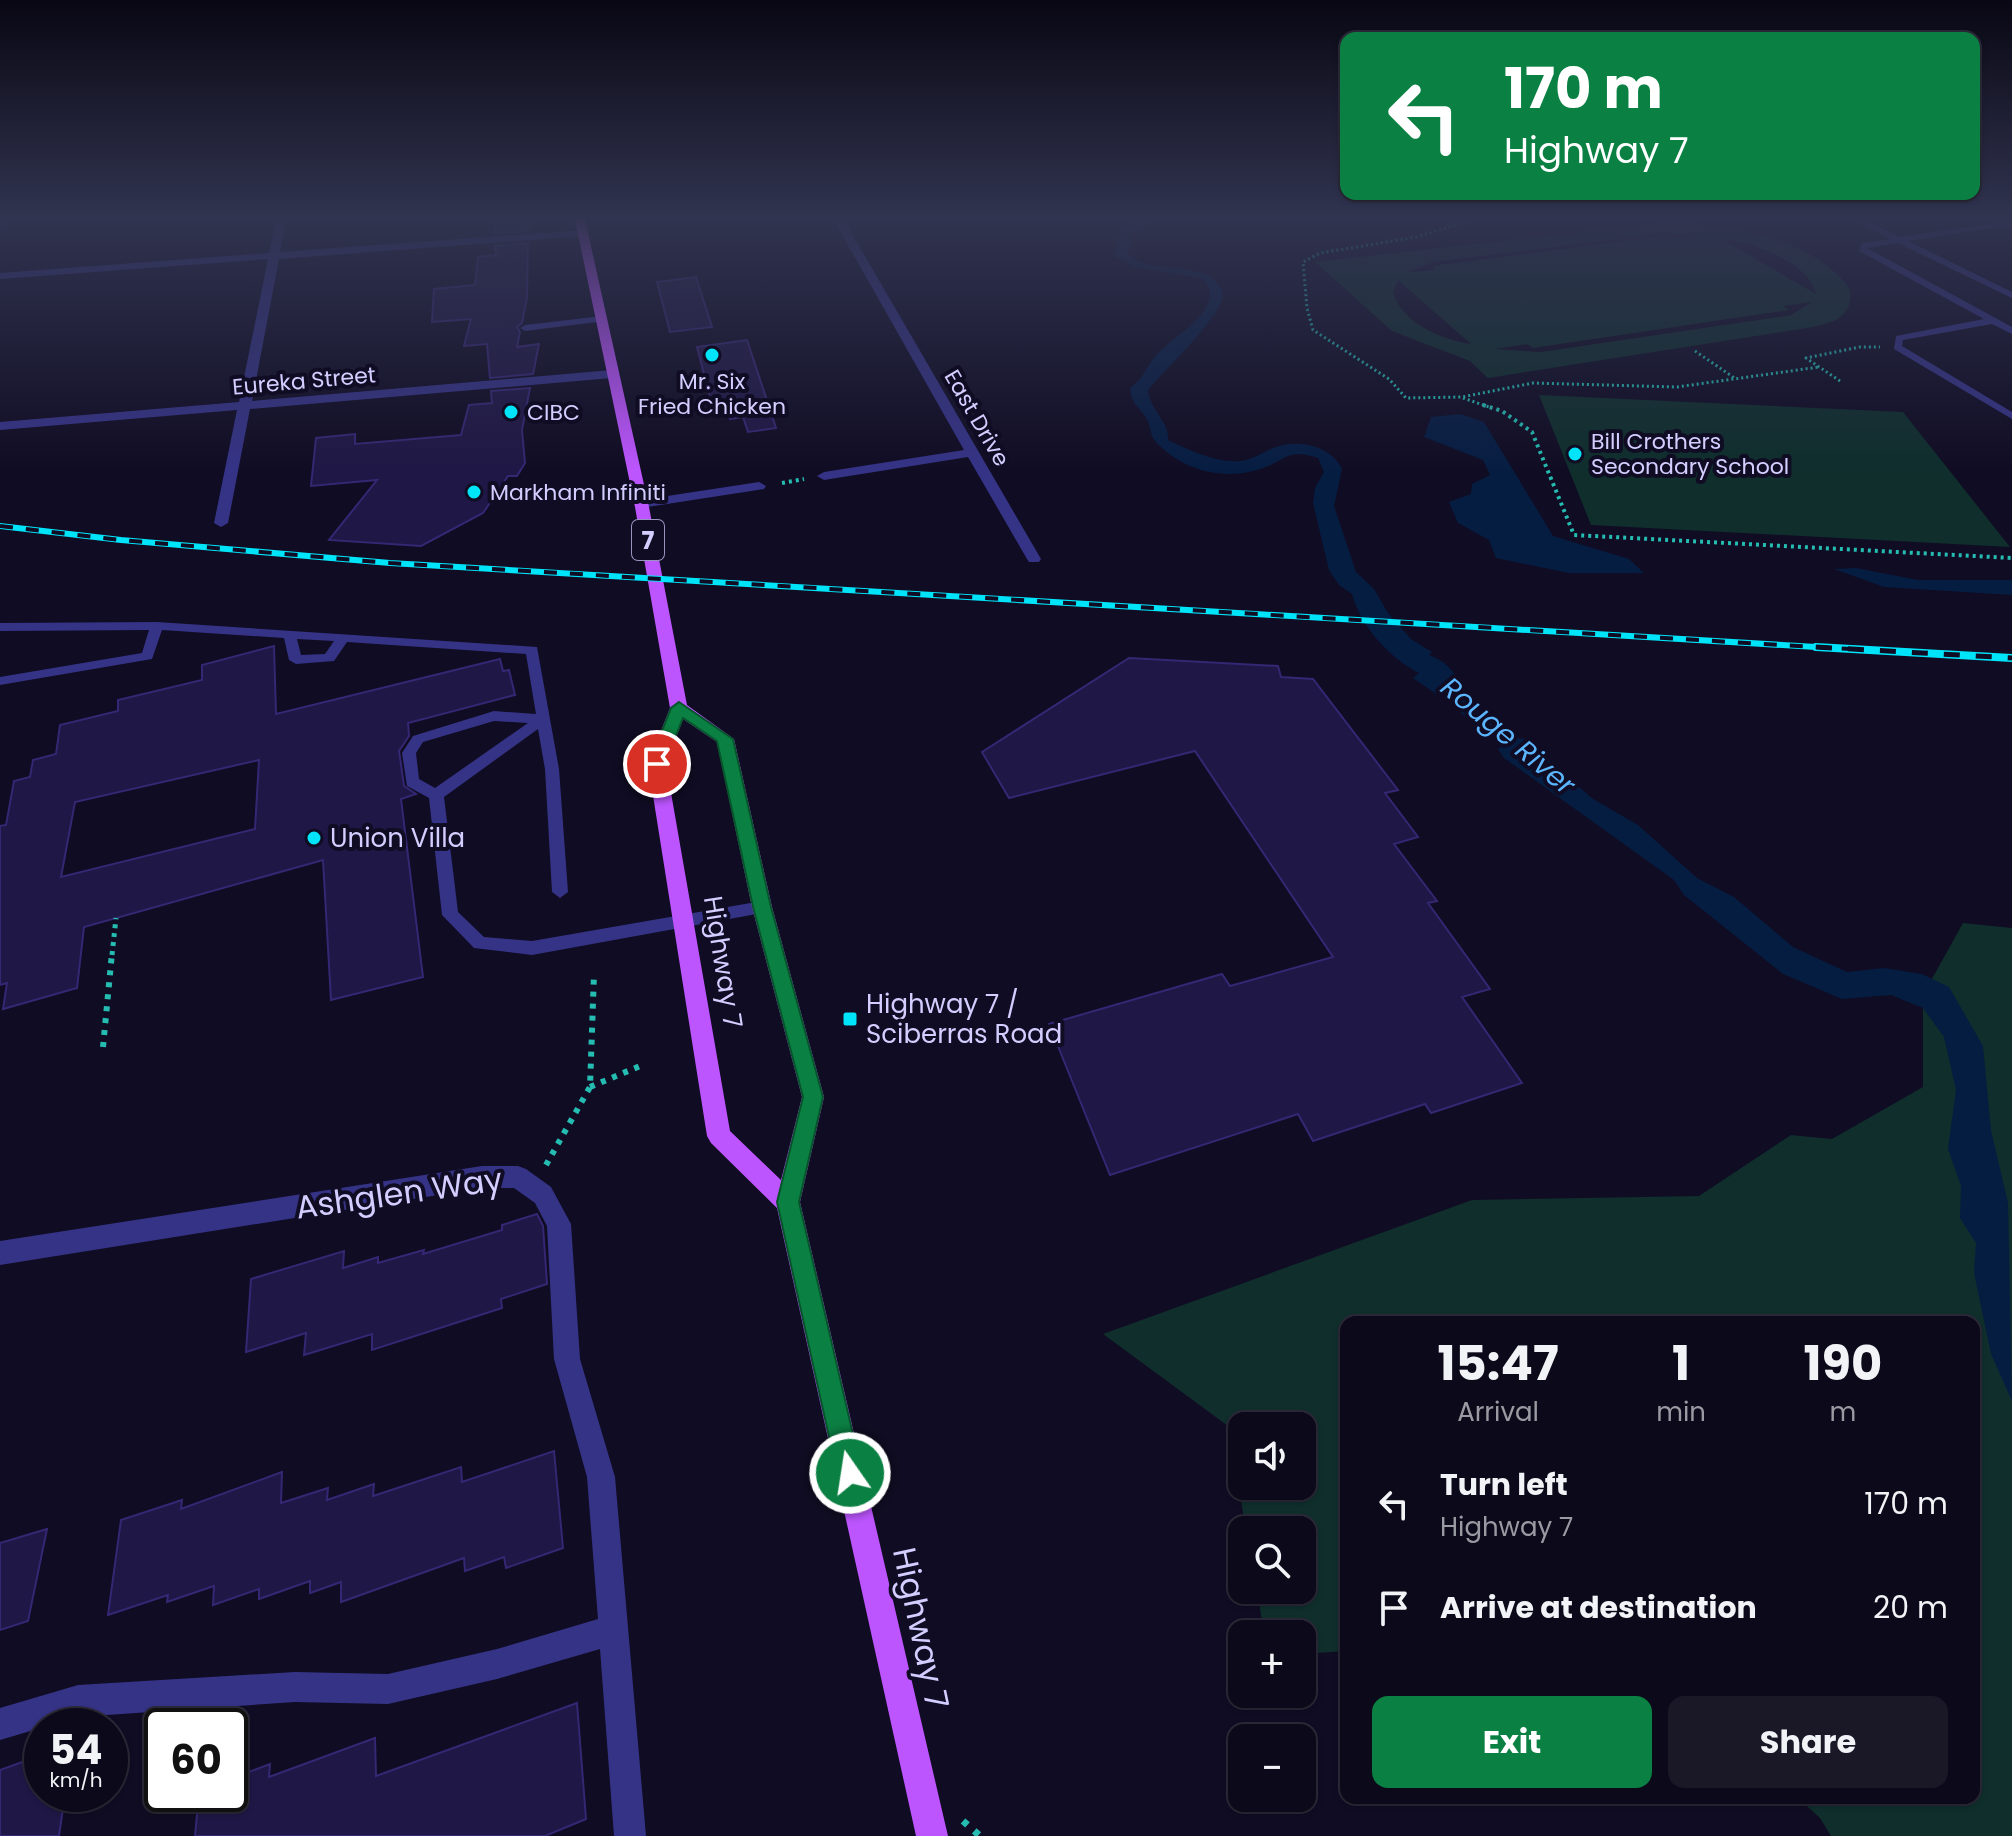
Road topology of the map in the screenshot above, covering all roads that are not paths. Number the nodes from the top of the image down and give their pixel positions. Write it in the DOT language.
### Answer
graph roads {
  1 [pos="267,301"];
  2 [pos="598,301"];
  3 [pos="886,301"];
  4 [pos="1955,301"];
  5 [pos="602,319"];
  6 [pos="1991,321"];
  7 [pos="525,328"];
  8 [pos="2012,331"];
  9 [pos="612,374"];
  10 [pos="244,407"];
  11 [pos="2012,416"];
  12 [pos="0,426"];
  13 [pos="974,452"];
  14 [pos="824,476"];
  15 [pos="759,486"];
  16 [pos="641,504"];
  17 [pos="221,523"];
  18 [pos="1034,559"];
  19 [pos="157,626"];
  20 [pos="0,627"];
  21 [pos="289,633"];
  22 [pos="344,637"];
  23 [pos="0,681"];
  24 [pos="679,708"];
  25 [pos="543,719"];
  26 [pos="436,795"];
  27 [pos="560,892"];
  28 [pos="762,907"];
  29 [pos="685,922"];
  30 [pos="788,1202"];
  31 [pos="0,1253"];
  32 [pos="613,1630"];
  33 [pos="0,1724"];
  34 [pos="630,1836"];
  35 [pos="932,1836"];
  1 -- 10 [label="street"];
  2 -- 5 [label="main road, 7"];
  3 -- 13 [label="street, East Drive"];
  4 -- 6 [label="lane"];
  5 -- 7 [label="lane"];
  5 -- 9 [label="main road, 7"];
  6 -- 8 [label="lane"];
  6 -- 11 [label="lane"];
  9 -- 10 [label="street, Eureka Street"];
  9 -- 16 [label="main road, 7"];
  10 -- 12 [label="street, Eureka Street"];
  10 -- 17 [label="street"];
  13 -- 14 [label="street"];
  13 -- 18 [label="street, East Drive"];
  15 -- 16 [label="street"];
  16 -- 24 [label="main road, 7"];
  19 -- 20 [label="lane"];
  19 -- 21 [label="lane"];
  19 -- 23 [label="lane"];
  21 -- 22 [label="lane"];
  21 -- 22 [label="lane"];
  22 -- 25 [label="lane"];
  24 -- 28 [label="main road, Highway 7"];
  24 -- 29 [label="main road, Highway 7"];
  25 -- 26 [label="lane"];
  25 -- 26 [label="lane"];
  25 -- 27 [label="lane"];
  26 -- 29 [label="lane"];
  28 -- 29 [label="lane"];
  28 -- 30 [label="main road, Highway 7"];
  29 -- 30 [label="main road, Highway 7"];
  30 -- 35 [label="main road, Highway 7"];
  31 -- 32 [label="street, Ashglen Way"];
  32 -- 33 [label="street"];
  32 -- 34 [label="street, Ashglen Way"];
}
